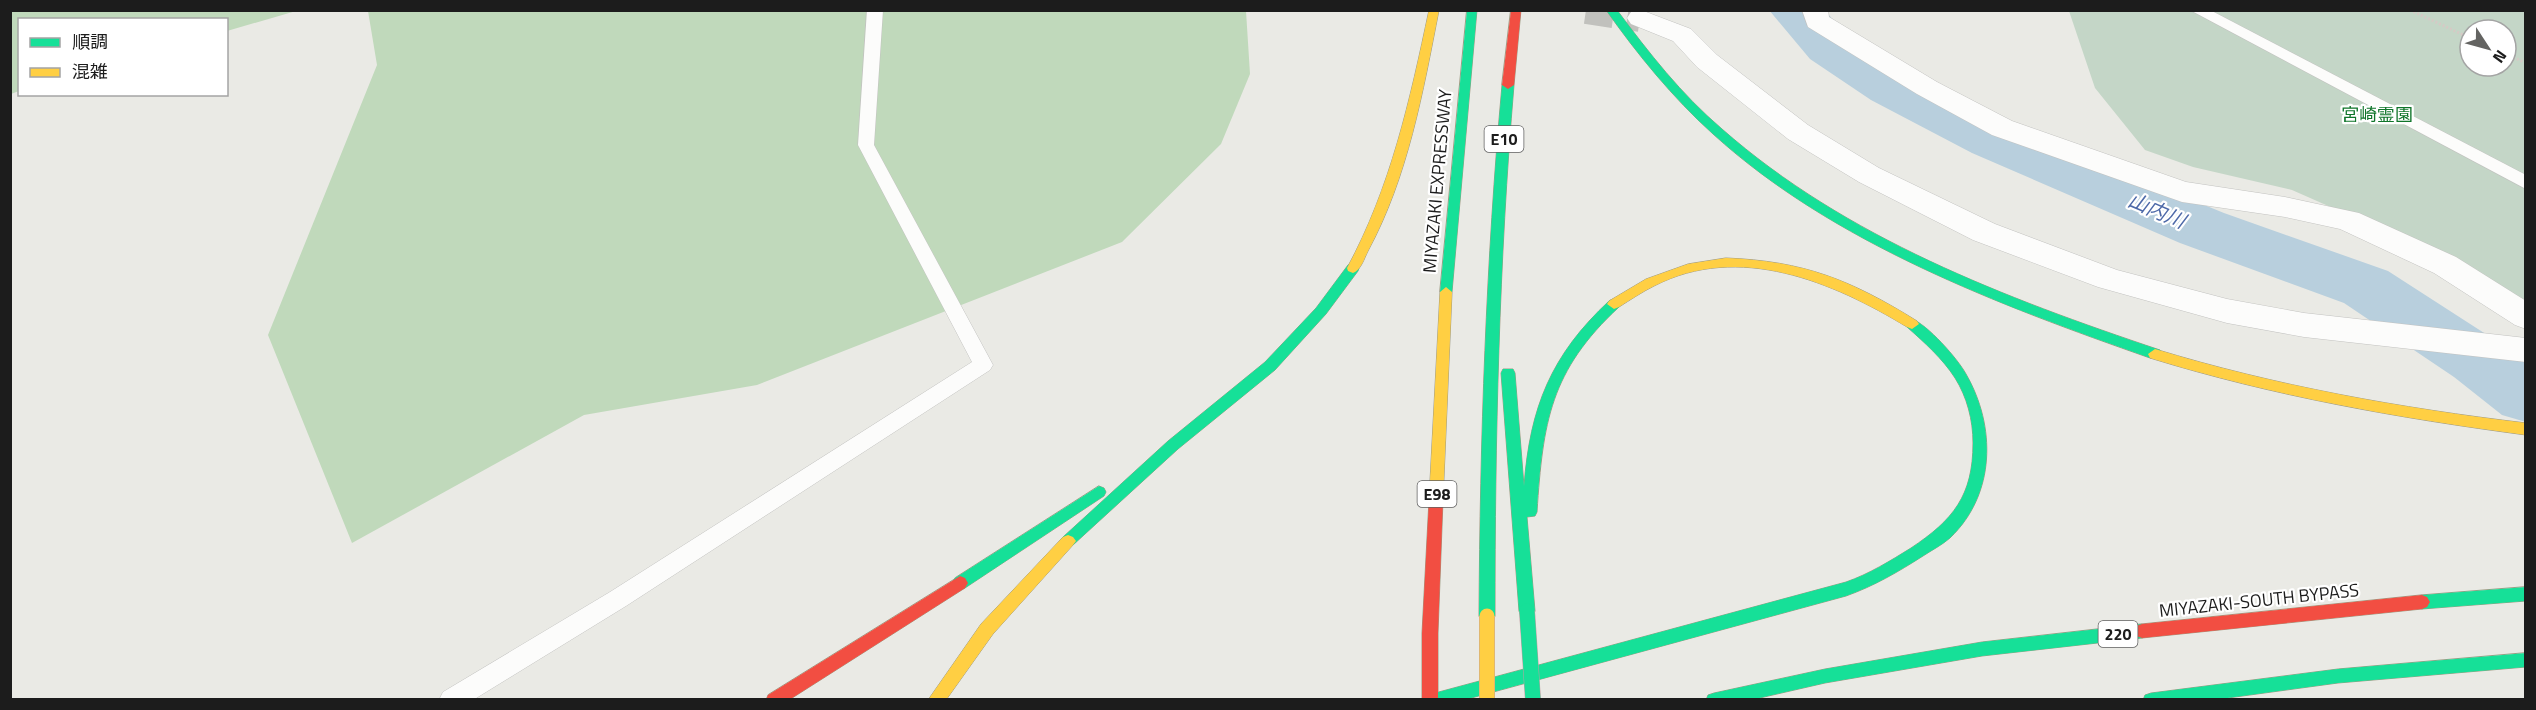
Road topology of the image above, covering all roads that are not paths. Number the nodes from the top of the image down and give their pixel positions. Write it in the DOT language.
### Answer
graph roads {
  1 [pos="875,10"];
  2 [pos="1434,10"];
  3 [pos="1472,10"];
  4 [pos="1516,10"];
  5 [pos="1815,10"];
  6 [pos="2197,10"];
  7 [pos="1625,14"];
  8 [pos="2526,183"];
  9 [pos="1495,267"];
  10 [pos="2526,317"];
  11 [pos="2526,350"];
  12 [pos="1443,354"];
  13 [pos="2526,429"];
  14 [pos="1174,444"];
  15 [pos="2526,594"];
  16 [pos="1527,611"];
  17 [pos="2526,660"];
  18 [pos="451,699"];
  19 [pos="774,699"];
  20 [pos="936,699"];
  21 [pos="1430,699"];
  22 [pos="1435,699"];
  23 [pos="1487,699"];
  24 [pos="1533,699"];
  25 [pos="1714,699"];
  26 [pos="2151,699"];
  1 -- 18 [label="lane"];
  2 -- 14 [label="main road"];
  3 -- 12 [label="main road, MIYAZAKI EXPRESSWAY / E10"];
  4 -- 9 [label="main road, E10"];
  5 -- 10 [label="street"];
  6 -- 8 [label="lane"];
  7 -- 11 [label="street"];
  7 -- 13 [label="main road"];
  9 -- 16 [label="main road"];
  9 -- 23 [label="main road, E10, bridge"];
  12 -- 21 [label="main road, E98"];
  14 -- 19 [label="main road"];
  14 -- 20 [label="main road"];
  15 -- 25 [label="main road, MIYAZAKI-SOUTH BYPASS / 220"];
  16 -- 22 [label="main road"];
  16 -- 24 [label="main road, bridge"];
  17 -- 26 [label="main road"];
}
